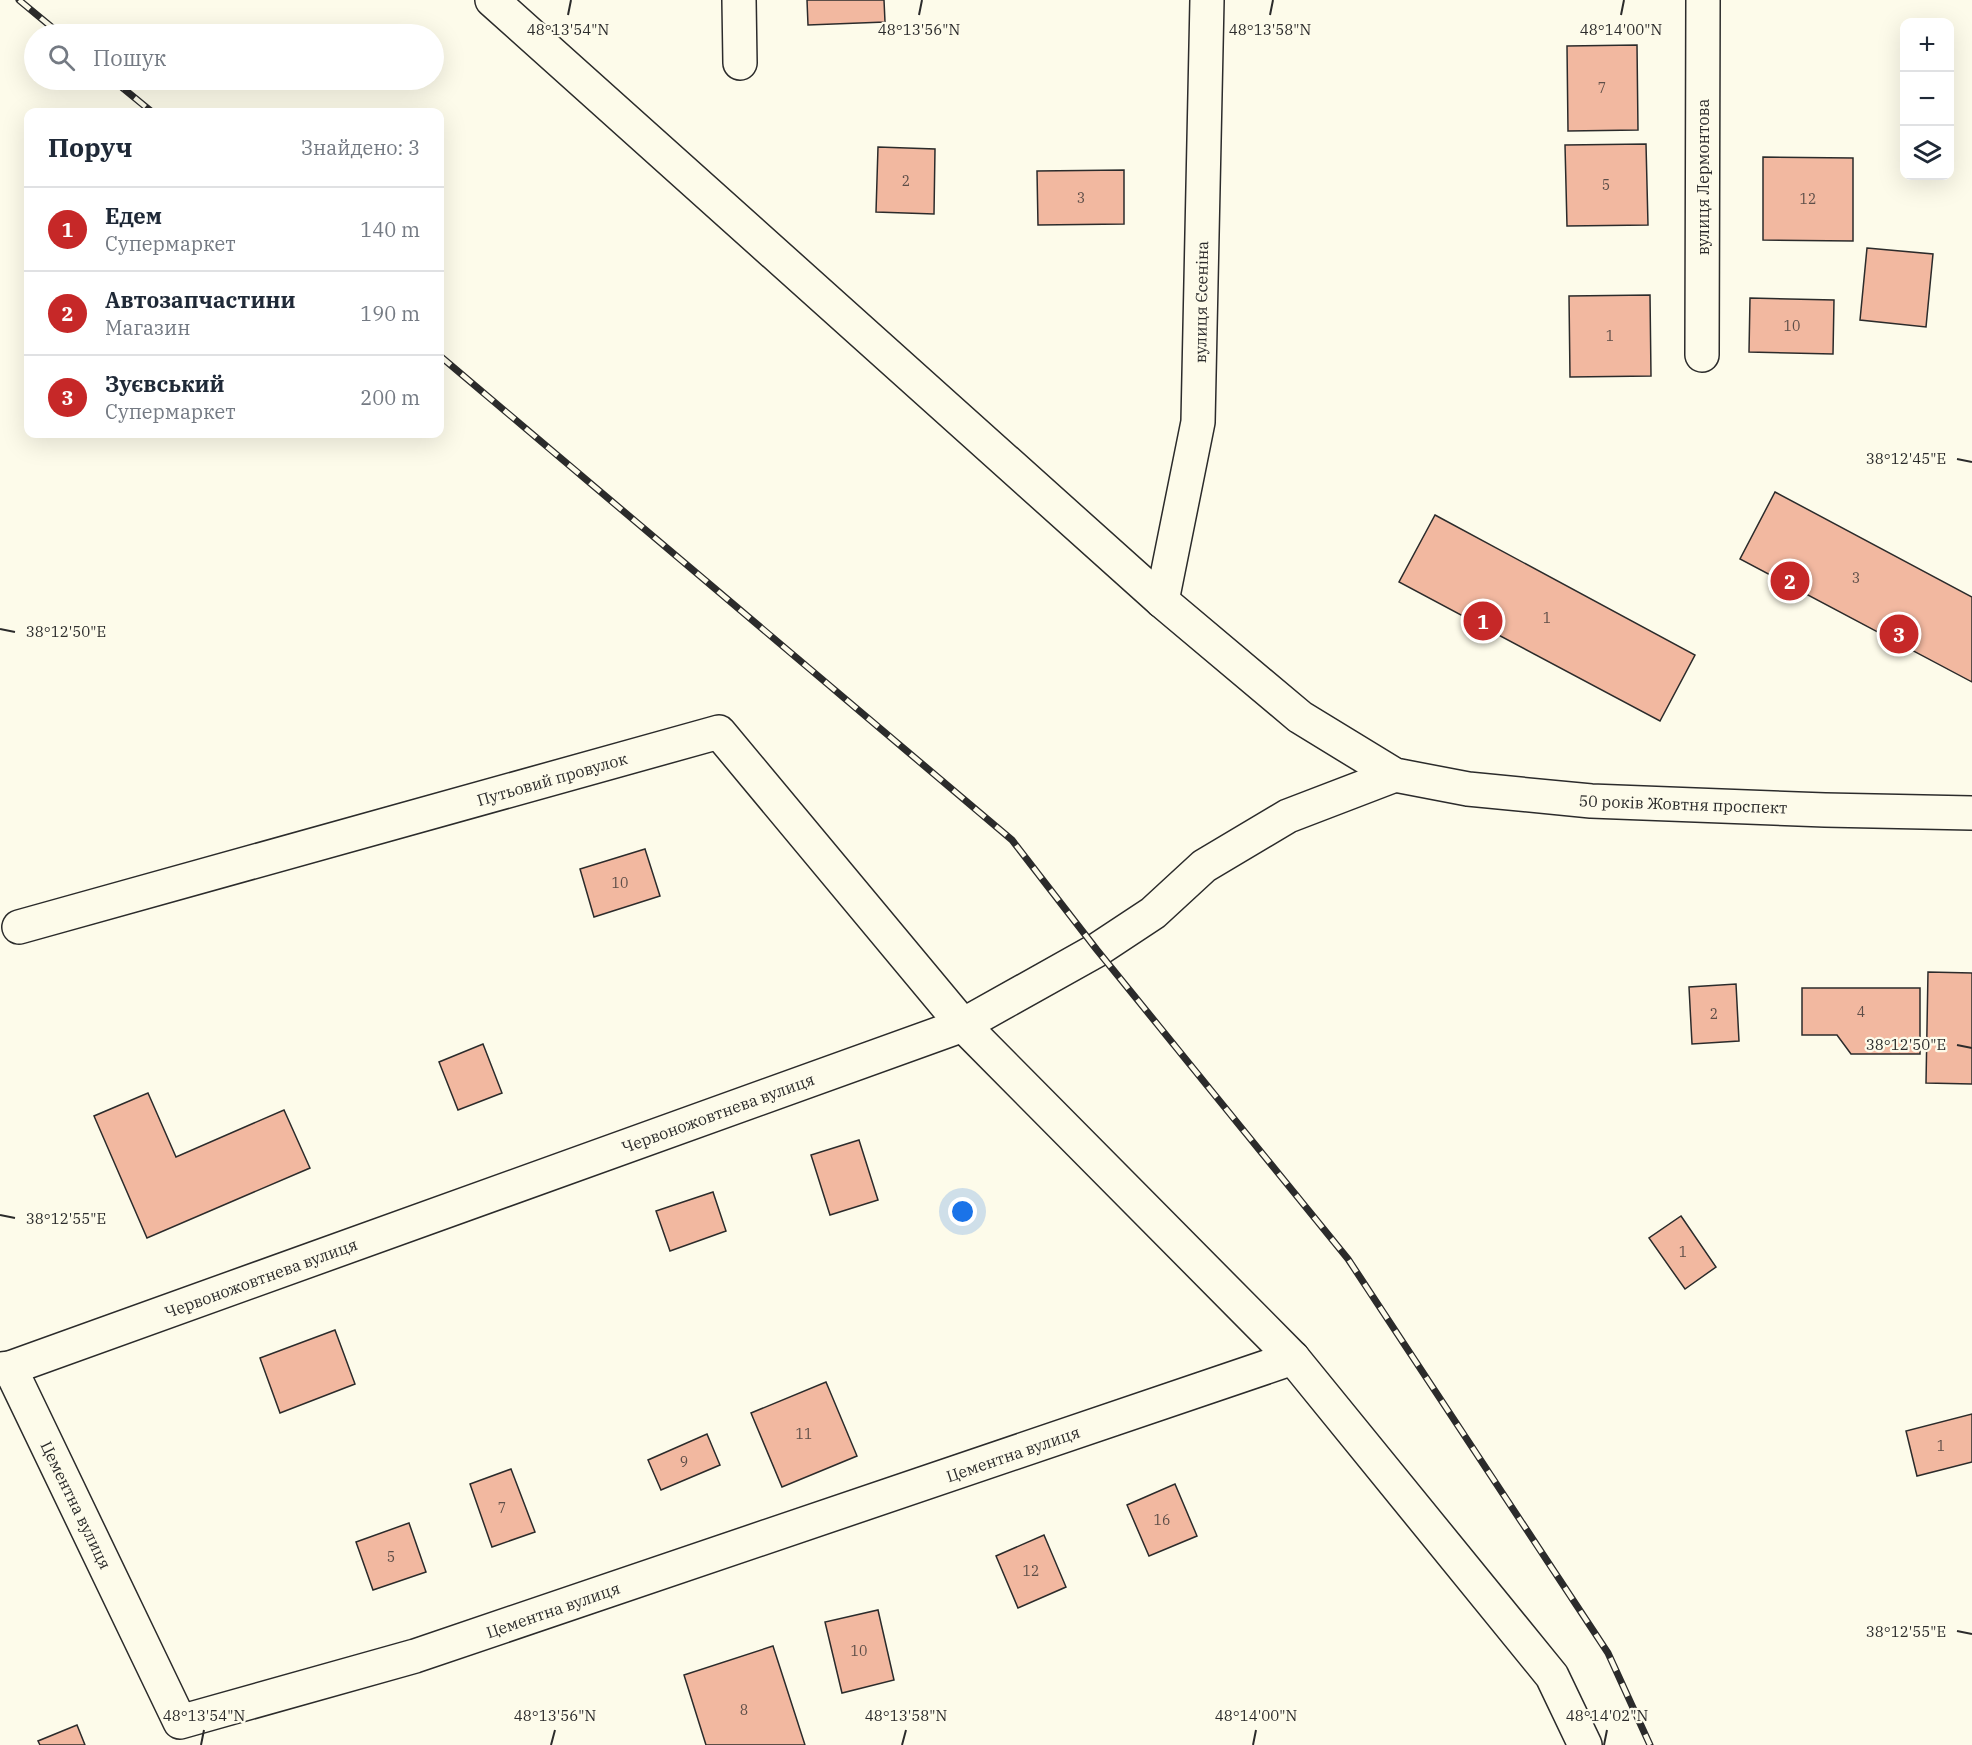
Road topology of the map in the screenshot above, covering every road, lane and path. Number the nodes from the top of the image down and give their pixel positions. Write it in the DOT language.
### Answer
graph roads {
  1 [pos="492,0"];
  2 [pos="739,0"];
  3 [pos="1208,0"];
  4 [pos="1703,0"];
  5 [pos="740,63"];
  6 [pos="1702,355"];
  7 [pos="1162,601"];
  8 [pos="1395,776"];
  9 [pos="1972,813"];
  10 [pos="19,927"];
  11 [pos="963,1025"];
  12 [pos="1293,1359"];
  13 [pos="5,1368"];
  14 [pos="1585,1745"];
  1 -- 7 [label="street"];
  2 -- 5 [label="street"];
  3 -- 7 [label="street, вулиця Єсеніна"];
  4 -- 6 [label="street, вулиця Лермонтова"];
  7 -- 8 [label="street"];
  8 -- 9 [label="street, 50 років Жовтня проспект"];
  8 -- 11 [label="street, Червоножовтнева вулиця"];
  10 -- 11 [label="street, Путьовий провулок"];
  11 -- 12 [label="street"];
  11 -- 13 [label="street, Червоножовтнева вулиця"];
  12 -- 13 [label="street, Цементна вулиця"];
  12 -- 14 [label="street"];
}
